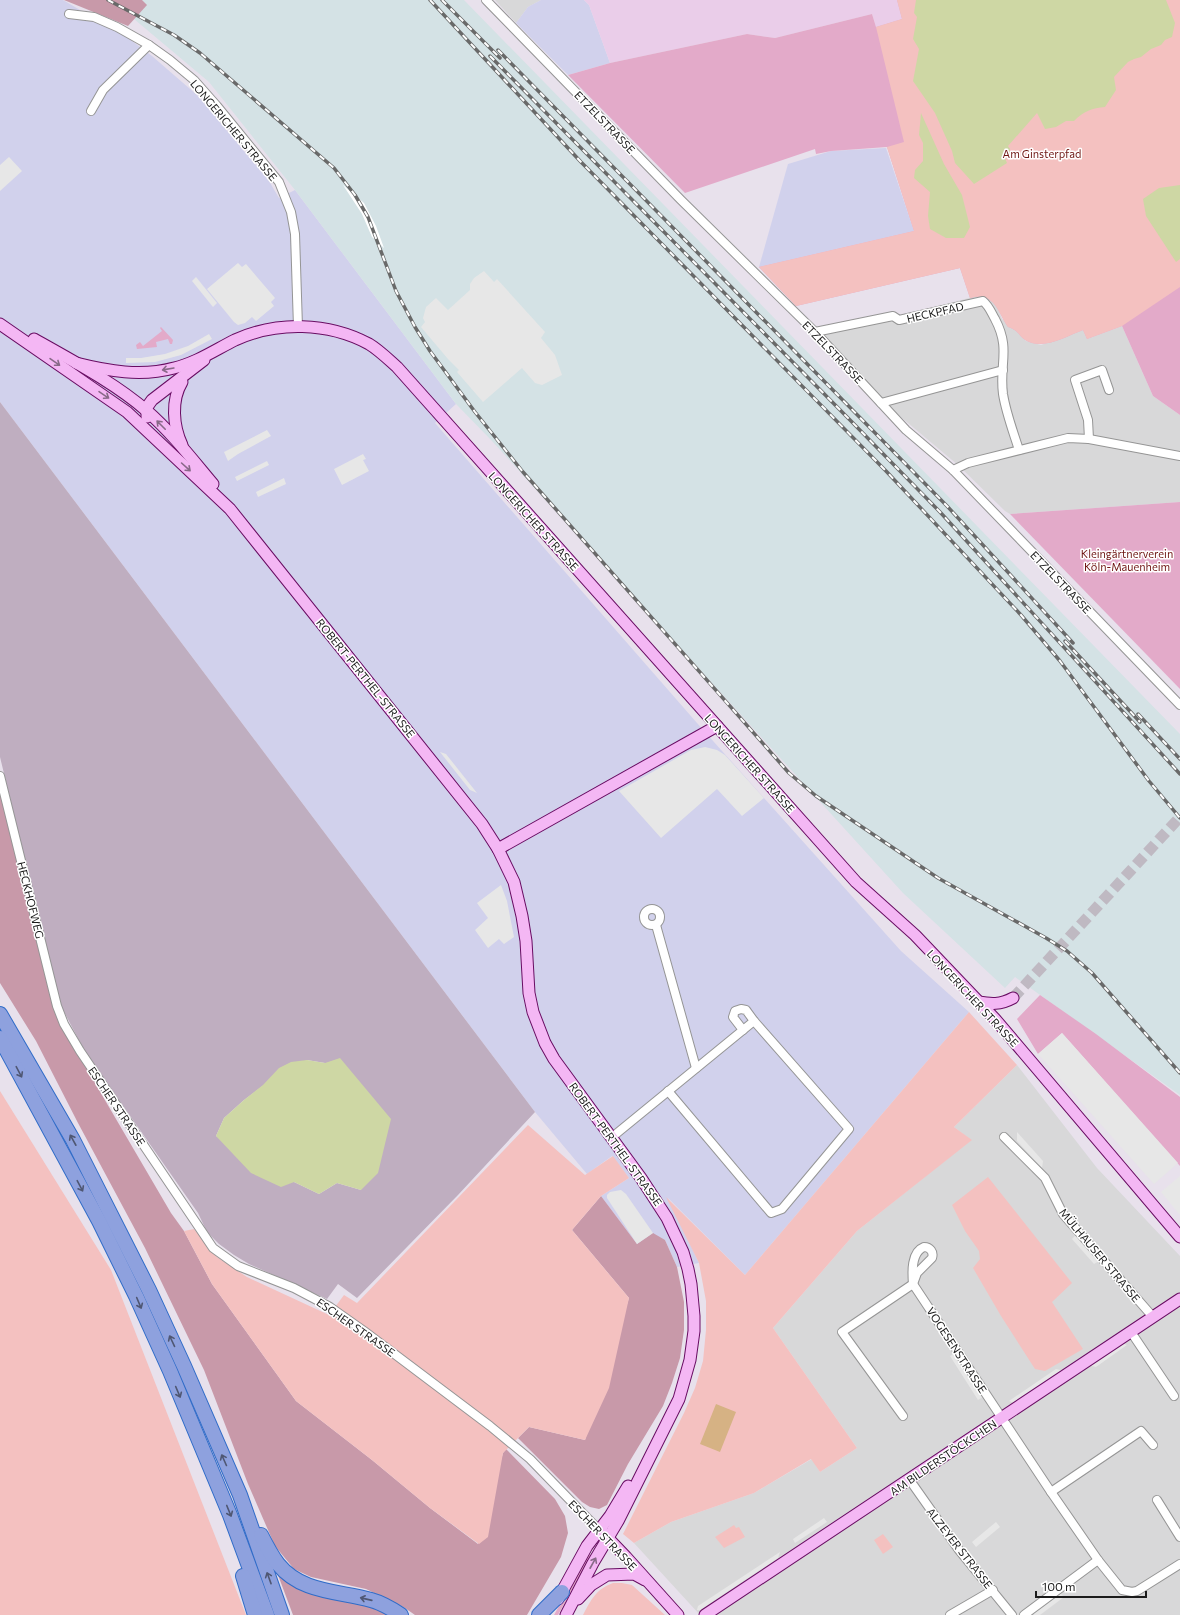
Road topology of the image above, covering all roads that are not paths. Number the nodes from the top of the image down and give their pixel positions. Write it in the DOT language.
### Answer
graph roads {
  1 [pos="486,0"];
  2 [pos="69,14"];
  3 [pos="149,45"];
  4 [pos="91,111"];
  5 [pos="0,320"];
  6 [pos="0,324"];
  7 [pos="298,327"];
  8 [pos="815,332"];
  9 [pos="218,350"];
  10 [pos="76,362"];
  11 [pos="1003,370"];
  12 [pos="185,377"];
  13 [pos="1109,390"];
  14 [pos="881,404"];
  15 [pos="147,411"];
  16 [pos="127,412"];
  17 [pos="152,435"];
  18 [pos="1089,439"];
  19 [pos="184,449"];
  20 [pos="1019,450"];
  21 [pos="1180,456"];
  22 [pos="953,470"];
  23 [pos="230,509"];
  24 [pos="1180,705"];
  25 [pos="717,726"];
  26 [pos="0,776"];
  27 [pos="498,849"];
  28 [pos="656,925"];
  29 [pos="978,1002"];
  30 [pos="0,1014"];
  31 [pos="995,1019"];
  32 [pos="754,1021"];
  33 [pos="64,1024"];
  34 [pos="743,1030"];
  35 [pos="0,1038"];
  36 [pos="696,1068"];
  37 [pos="668,1091"];
  38 [pos="1004,1137"];
  39 [pos="611,1138"];
  40 [pos="1180,1237"];
  41 [pos="1180,1299"];
  42 [pos="1153,1317"];
  43 [pos="1131,1332"];
  44 [pos="1174,1396"];
  45 [pos="903,1416"];
  46 [pos="1001,1417"];
  47 [pos="657,1440"];
  48 [pos="1153,1445"];
  49 [pos="909,1479"];
  50 [pos="1051,1492"];
  51 [pos="240,1495"];
  52 [pos="1157,1500"];
  53 [pos="598,1529"];
  54 [pos="1180,1537"];
  55 [pos="607,1538"];
  56 [pos="240,1542"];
  57 [pos="1098,1560"];
  58 [pos="1180,1564"];
  59 [pos="647,1581"];
  60 [pos="992,1590"];
  61 [pos="562,1592"];
  62 [pos="567,1612"];
  63 [pos="255,1615"];
  64 [pos="267,1615"];
  65 [pos="282,1615"];
  66 [pos="401,1615"];
  67 [pos="539,1615"];
  68 [pos="548,1615"];
  69 [pos="678,1615"];
  70 [pos="705,1615"];
  71 [pos="950,1615"];
  72 [pos="1012,1615"];
  73 [pos="1024,1615"];
  1 -- 8 [label="street, ETZELSTRASSE"];
  2 -- 3 [label="street, LONGERICHER STRASSE"];
  3 -- 4 [label="street"];
  3 -- 7 [label="street, LONGERICHER STRASSE"];
  5 -- 10 [label="street, ROBERT-PERTHEL-STRASSE"];
  6 -- 16 [label="street, ROBERT-PERTHEL-STRASSE, one-way"];
  7 -- 9 [label="street, LONGERICHER STRASSE"];
  7 -- 25 [label="street, LONGERICHER STRASSE"];
  8 -- 11 [label="street, HECKPFAD"];
  8 -- 14 [label="street, ETZELSTRASSE"];
  9 -- 10 [label="street, LONGERICHER STRASSE, one-way"];
  9 -- 12 [label="street, LONGERICHER STRASSE"];
  10 -- 15 [label="street, ROBERT-PERTHEL-STRASSE"];
  11 -- 14 [label="street"];
  11 -- 20 [label="street, HECKPFAD"];
  12 -- 15 [label="street, LONGERICHER STRASSE"];
  12 -- 19 [label="street"];
  13 -- 18 [label="street"];
  14 -- 22 [label="street, ETZELSTRASSE"];
  15 -- 16 [label="street"];
  15 -- 17 [label="street"];
  19 -- 15 [label="street, ROBERT-PERTHEL-STRASSE, one-way"];
  16 -- 17 [label="street, ROBERT-PERTHEL-STRASSE"];
  17 -- 23 [label="street, ROBERT-PERTHEL-STRASSE, one-way"];
  18 -- 20 [label="street"];
  18 -- 21 [label="street"];
  19 -- 23 [label="street, ROBERT-PERTHEL-STRASSE"];
  20 -- 22 [label="street"];
  22 -- 24 [label="street, ETZELSTRASSE"];
  23 -- 27 [label="street, ROBERT-PERTHEL-STRASSE"];
  25 -- 27 [label="street"];
  25 -- 29 [label="street, LONGERICHER STRASSE"];
  26 -- 33 [label="street, HECKHOFWEG"];
  27 -- 39 [label="street, ROBERT-PERTHEL-STRASSE"];
  28 -- 36 [label="street"];
  29 -- 31 [label="street, LONGERICHER STRASSE"];
  29 -- 31 [label="street"];
  51 -- 30 [label="highway, one-way"];
  31 -- 40 [label="street, LONGERICHER STRASSE"];
  32 -- 34 [label="street"];
  32 -- 34 [label="street"];
  32 -- 37 [label="street"];
  33 -- 53 [label="street, ESCHER STRASSE"];
  34 -- 36 [label="street"];
  35 -- 56 [label="highway, one-way"];
  36 -- 37 [label="street"];
  37 -- 39 [label="street"];
  38 -- 42 [label="street, MÜLHAUSER STRASSE"];
  39 -- 47 [label="street, ROBERT-PERTHEL-STRASSE"];
  41 -- 42 [label="street, AM BILDERSTÖCKCHEN"];
  42 -- 43 [label="street, AM BILDERSTÖCKCHEN"];
  43 -- 44 [label="street"];
  43 -- 46 [label="street, AM BILDERSTÖCKCHEN"];
  45 -- 46 [label="street, VOGESENSTRASSE"];
  46 -- 49 [label="street, AM BILDERSTÖCKCHEN"];
  46 -- 50 [label="street, VOGESENSTRASSE"];
  47 -- 53 [label="street, ROBERT-PERTHEL-STRASSE"];
  47 -- 55 [label="street, ROBERT-PERTHEL-STRASSE"];
  48 -- 50 [label="street"];
  49 -- 60 [label="street, ALZEYER STRASSE"];
  49 -- 70 [label="street, AM BILDERSTÖCKCHEN"];
  50 -- 57 [label="street, VOGESENSTRASSE"];
  65 -- 51 [label="highway, one-way"];
  66 -- 51 [label="highway, one-way"];
  52 -- 54 [label="street"];
  53 -- 55 [label="street, ESCHER STRASSE"];
  53 -- 61 [label="street, ROBERT-PERTHEL-STRASSE"];
  55 -- 59 [label="street, ESCHER STRASSE"];
  62 -- 55 [label="street, ROBERT-PERTHEL-STRASSE, one-way"];
  56 -- 63 [label="highway"];
  56 -- 64 [label="highway"];
  57 -- 58 [label="street, VOGESENSTRASSE"];
  57 -- 73 [label="street"];
  59 -- 62 [label="street"];
  59 -- 69 [label="street, ESCHER STRASSE"];
  60 -- 71 [label="street"];
  60 -- 72 [label="street, ALZEYER STRASSE"];
  61 -- 67 [label="highway"];
  61 -- 68 [label="street, ROBERT-PERTHEL-STRASSE"];
}
